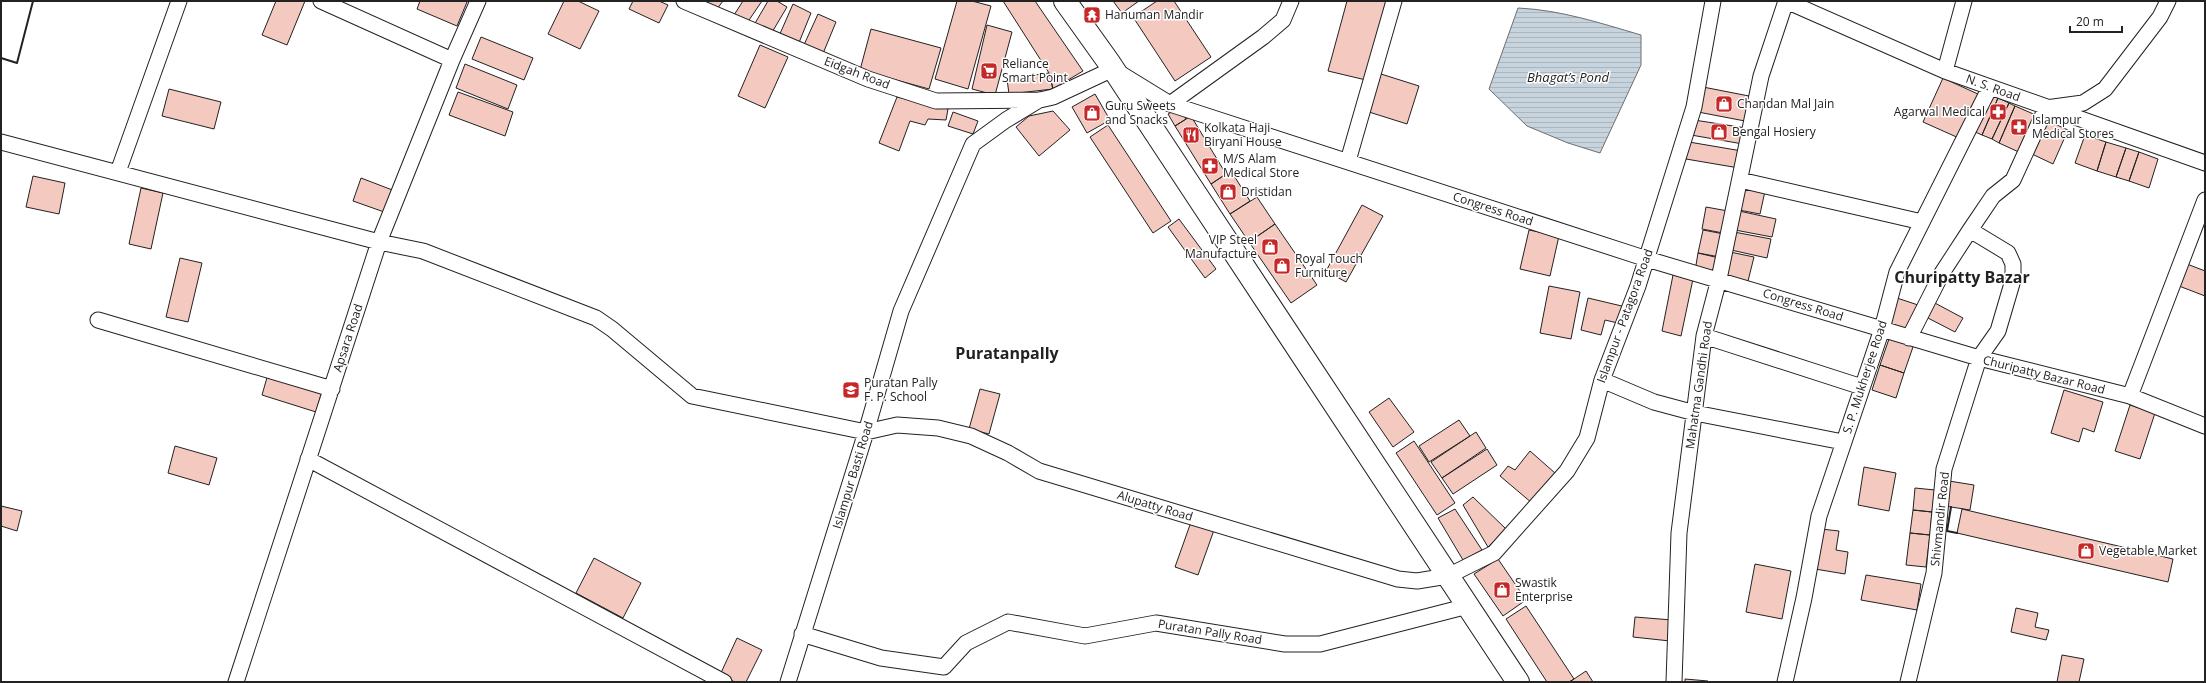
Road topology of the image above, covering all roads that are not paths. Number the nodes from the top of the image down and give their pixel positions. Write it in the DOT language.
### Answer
graph roads {
  1 [pos="179,1"];
  2 [pos="321,1"];
  3 [pos="478,1"];
  4 [pos="684,1"];
  5 [pos="1065,1"];
  6 [pos="1291,1"];
  7 [pos="1394,1"];
  8 [pos="1713,1"];
  9 [pos="1786,1"];
  10 [pos="1964,1"];
  11 [pos="2168,1"];
  12 [pos="452,60"];
  13 [pos="1113,69"];
  14 [pos="1945,71"];
  15 [pos="1990,87"];
  16 [pos="1040,100"];
  17 [pos="1170,104"];
  18 [pos="2046,108"];
  19 [pos="1,142"];
  20 [pos="1348,161"];
  21 [pos="2205,163"];
  22 [pos="118,172"];
  23 [pos="1740,180"];
  24 [pos="2205,200"];
  25 [pos="1922,222"];
  26 [pos="1970,230"];
  27 [pos="379,242"];
  28 [pos="1647,259"];
  29 [pos="1719,280"];
  30 [pos="98,320"];
  31 [pos="1882,329"];
  32 [pos="1704,336"];
  33 [pos="1909,338"];
  34 [pos="1980,358"];
  35 [pos="1602,380"];
  36 [pos="1862,387"];
  37 [pos="332,389"];
  38 [pos="2130,396"];
  39 [pos="1695,413"];
  40 [pos="2205,426"];
  41 [pos="866,432"];
  42 [pos="1843,442"];
  43 [pos="308,459"];
  44 [pos="1448,576"];
  45 [pos="1468,606"];
  46 [pos="802,634"];
  47 [pos="236,682"];
  48 [pos="724,682"];
  49 [pos="788,682"];
  50 [pos="1518,682"];
  51 [pos="1674,682"];
  52 [pos="1785,682"];
  53 [pos="1908,682"];
  1 -- 22 [label="street"];
  2 -- 12 [label="street"];
  3 -- 12 [label="street, Apsara Road"];
  4 -- 16 [label="street, Eidgah Road"];
  5 -- 13 [label="main road"];
  6 -- 17 [label="street"];
  7 -- 20 [label="street"];
  8 -- 28 [label="street, Islampur - Patagora Road"];
  9 -- 14 [label="street, N. S. Road"];
  9 -- 23 [label="street, Mahatma Gandhi Road"];
  10 -- 14 [label="street"];
  11 -- 18 [label="street"];
  12 -- 27 [label="street, Apsara Road"];
  13 -- 16 [label="street"];
  13 -- 17 [label="street, Congress Road"];
  13 -- 44 [label="main road"];
  14 -- 15 [label="street, N. S. Road"];
  15 -- 18 [label="street, N. S. Road"];
  15 -- 25 [label="street, S. P. Mukherjee Road"];
  16 -- 41 [label="street, Islampur Basti Road"];
  17 -- 20 [label="street, Congress Road"];
  18 -- 21 [label="street, N. S. Road"];
  18 -- 26 [label="street"];
  19 -- 22 [label="street"];
  20 -- 28 [label="street, Congress Road"];
  22 -- 27 [label="street"];
  23 -- 25 [label="street"];
  23 -- 29 [label="street, Mahatma Gandhi Road"];
  24 -- 38 [label="street"];
  25 -- 31 [label="street, S. P. Mukherjee Road"];
  26 -- 33 [label="street"];
  26 -- 34 [label="street, Shivmandir Road"];
  27 -- 37 [label="street, Apsara Road"];
  27 -- 41 [label="street"];
  28 -- 29 [label="street, Congress Road"];
  28 -- 35 [label="street, Islampur - Patagora Road"];
  29 -- 31 [label="street, Congress Road"];
  29 -- 32 [label="street, Mahatma Gandhi Road"];
  30 -- 37 [label="street"];
  31 -- 33 [label="street, Churipatty Bazar Road"];
  31 -- 36 [label="street, S. P. Mukherjee Road"];
  32 -- 36 [label="street"];
  32 -- 39 [label="street, Mahatma Gandhi Road"];
  33 -- 34 [label="street, Churipatty Bazar Road"];
  34 -- 38 [label="street, Churipatty Bazar Road"];
  34 -- 53 [label="street, Shivmandir Road"];
  35 -- 39 [label="street"];
  35 -- 44 [label="street, Islampur - Patagora Road"];
  36 -- 42 [label="street, S. P. Mukherjee Road"];
  37 -- 43 [label="street, Apsara Road"];
  38 -- 40 [label="street, Churipatty Bazar Road"];
  39 -- 42 [label="street"];
  39 -- 51 [label="street, Mahatma Gandhi Road"];
  41 -- 44 [label="street, Alupatty Road"];
  41 -- 46 [label="street, Islampur Basti Road"];
  42 -- 52 [label="street, S. P. Mukherjee Road"];
  43 -- 47 [label="street, Apsara Road"];
  43 -- 48 [label="street"];
  44 -- 45 [label="main road"];
  45 -- 46 [label="street, Puratan Pally Road"];
  45 -- 50 [label="main road"];
  46 -- 49 [label="street, Islampur Basti Road"];
}
